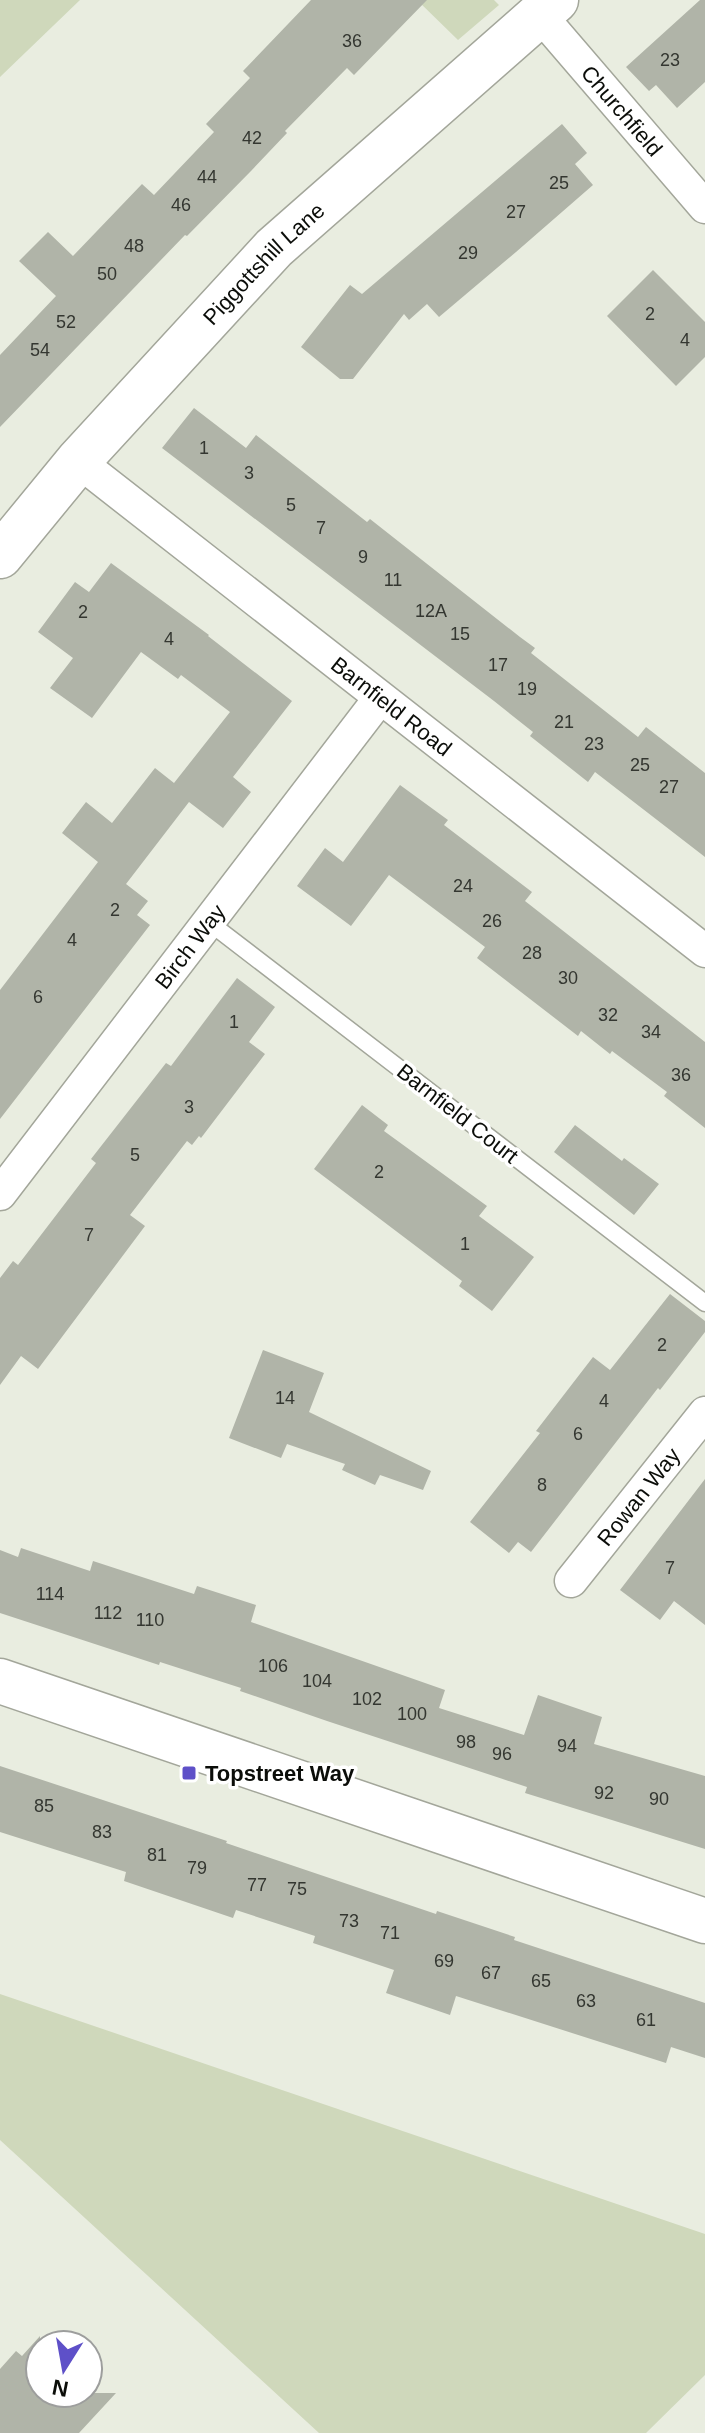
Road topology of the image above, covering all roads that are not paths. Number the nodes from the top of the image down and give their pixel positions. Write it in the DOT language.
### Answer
graph roads {
  1 [pos="548,8"];
  2 [pos="705,207"];
  3 [pos="78,461"];
  4 [pos="0,556"];
  5 [pos="380,698"];
  6 [pos="210,923"];
  7 [pos="705,951"];
  8 [pos="0,1194"];
  9 [pos="705,1303"];
  10 [pos="705,1413"];
  11 [pos="571,1581"];
  12 [pos="0,1681"];
  13 [pos="705,1921"];
  1 -- 2 [label="street, Churchfield"];
  1 -- 3 [label="street, Piggottshill Lane"];
  3 -- 4 [label="street, Piggottshill Lane"];
  3 -- 5 [label="street, Barnfield Road"];
  5 -- 6 [label="street, Birch Way"];
  5 -- 7 [label="street, Barnfield Road"];
  6 -- 8 [label="street, Birch Way"];
  6 -- 9 [label="lane, Barnfield Court"];
  10 -- 11 [label="street, Rowan Way"];
  12 -- 13 [label="street"];
}
